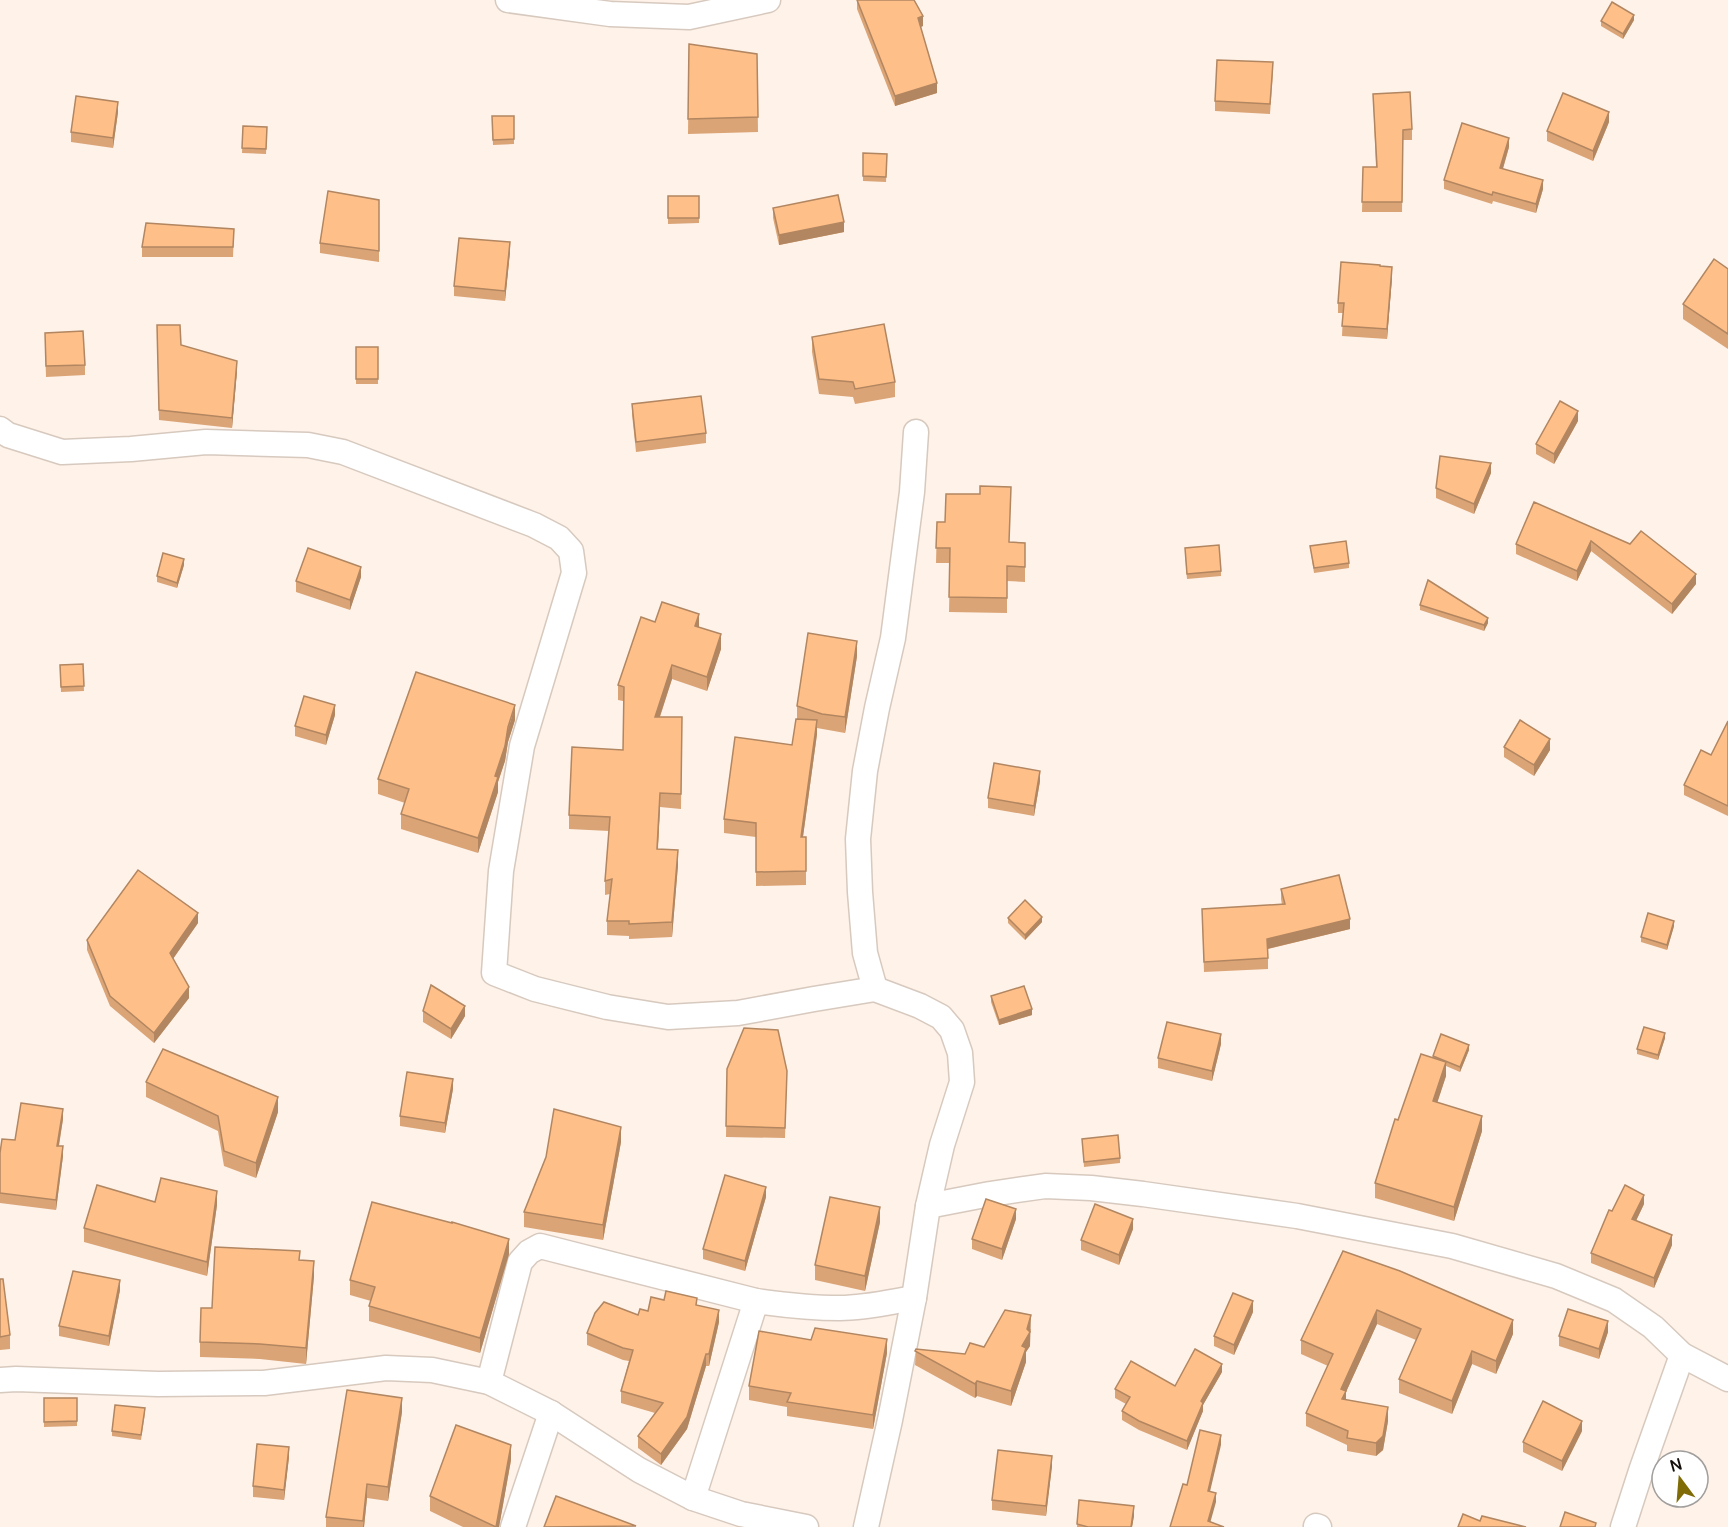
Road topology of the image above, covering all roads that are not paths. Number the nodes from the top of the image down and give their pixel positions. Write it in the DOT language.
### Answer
graph roads {
  1 [pos="508,0"];
  2 [pos="768,0"];
  3 [pos="0,429"];
  4 [pos="916,432"];
  5 [pos="875,989"];
  6 [pos="928,1206"];
  7 [pos="914,1298"];
  8 [pos="756,1301"];
  9 [pos="1682,1355"];
  10 [pos="1728,1379"];
  11 [pos="0,1380"];
  12 [pos="489,1382"];
  13 [pos="551,1413"];
  14 [pos="693,1498"];
  15 [pos="513,1527"];
  16 [pos="806,1527"];
  17 [pos="866,1527"];
  18 [pos="1623,1527"];
  1 -- 2 [label="street"];
  3 -- 5 [label="street"];
  4 -- 5 [label="street"];
  5 -- 6 [label="street"];
  6 -- 7 [label="street"];
  6 -- 9 [label="street"];
  7 -- 8 [label="street"];
  7 -- 17 [label="street"];
  8 -- 12 [label="street"];
  8 -- 14 [label="street"];
  9 -- 10 [label="street"];
  9 -- 18 [label="street"];
  11 -- 12 [label="street"];
  12 -- 13 [label="street"];
  13 -- 14 [label="street"];
  13 -- 15 [label="street"];
  14 -- 16 [label="street"];
}
